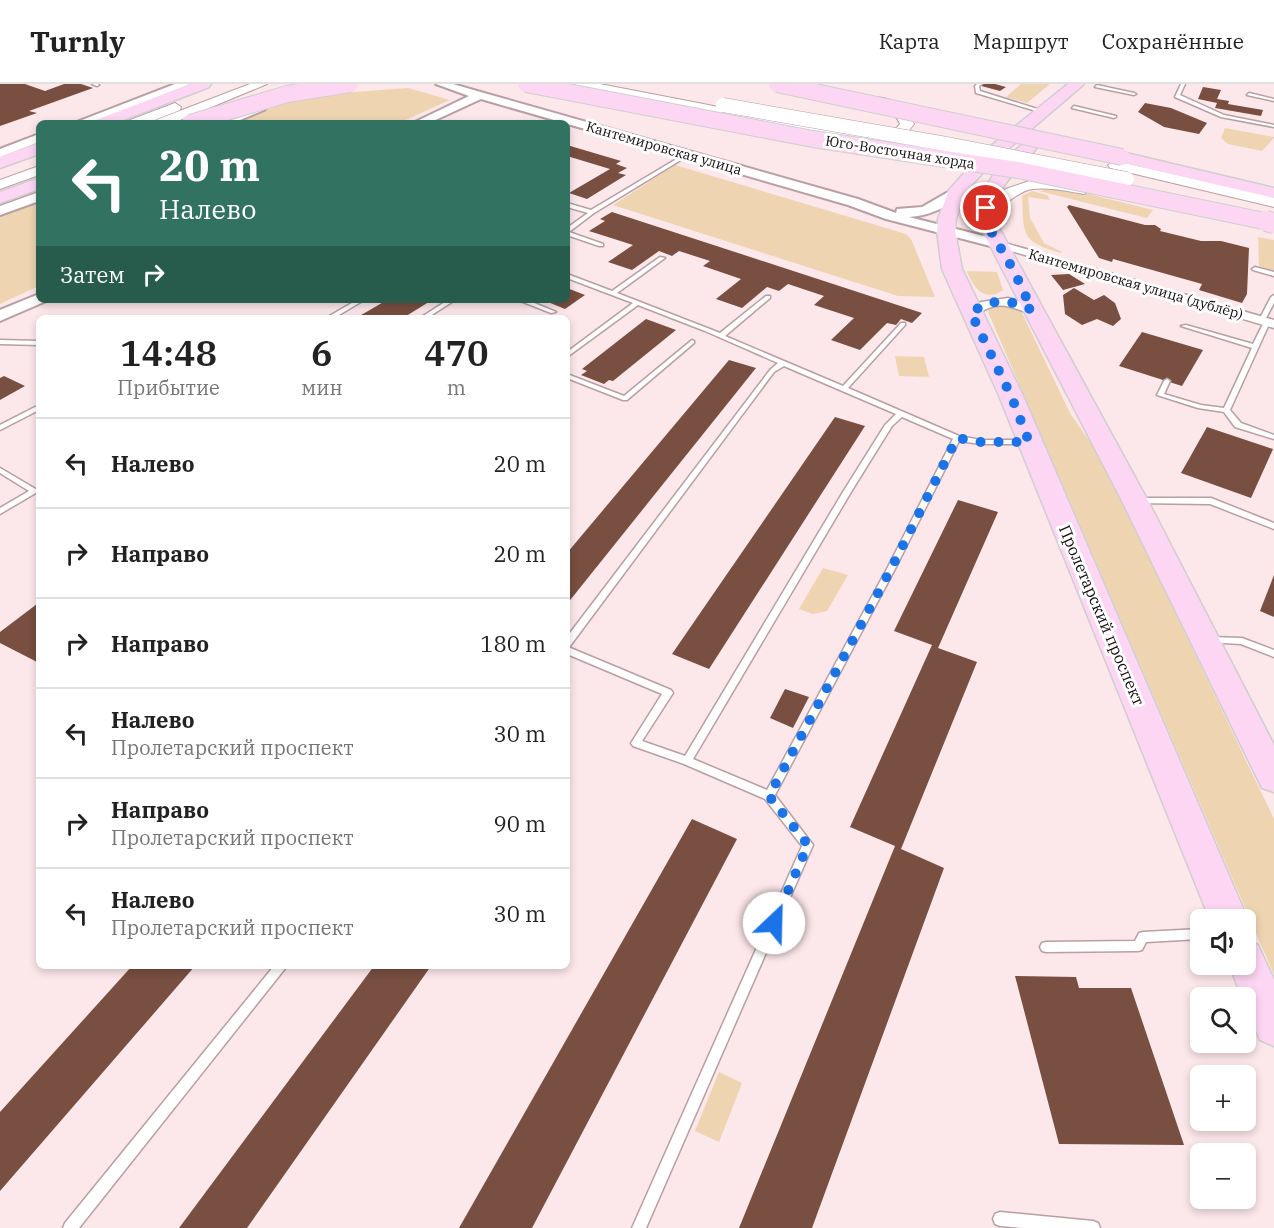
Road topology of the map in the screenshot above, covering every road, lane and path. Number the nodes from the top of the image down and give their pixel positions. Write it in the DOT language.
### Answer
graph roads {
  1 [pos="185,84"];
  2 [pos="204,84"];
  3 [pos="231,84"];
  4 [pos="261,84"];
  5 [pos="294,84"];
  6 [pos="308,84"];
  7 [pos="329,84"];
  8 [pos="350,84"];
  9 [pos="441,84"];
  10 [pos="526,84"];
  11 [pos="581,84"];
  12 [pos="611,84"];
  13 [pos="777,84"];
  14 [pos="800,84"];
  15 [pos="980,84"];
  16 [pos="1077,84"];
  17 [pos="1183,84"];
  18 [pos="1098,85"];
  19 [pos="1134,94"];
  20 [pos="1249,94"];
  21 [pos="480,95"];
  22 [pos="867,98"];
  23 [pos="725,99"];
  24 [pos="1274,100"];
  25 [pos="266,105"];
  26 [pos="1060,115"];
  27 [pos="206,117"];
  28 [pos="1114,117"];
  29 [pos="88,120"];
  30 [pos="110,120"];
  31 [pos="142,120"];
  32 [pos="169,120"];
  33 [pos="198,120"];
  34 [pos="230,120"];
  35 [pos="426,120"];
  36 [pos="566,120"];
  37 [pos="570,121"];
  38 [pos="1274,126"];
  39 [pos="1021,130"];
  40 [pos="1043,135"];
  41 [pos="36,139"];
  42 [pos="36,149"];
  43 [pos="0,153"];
  44 [pos="687,155"];
  45 [pos="1119,161"];
  46 [pos="36,162"];
  47 [pos="0,163"];
  48 [pos="0,176"];
  49 [pos="36,183"];
  50 [pos="36,183"];
  51 [pos="36,184"];
  52 [pos="0,185"];
  53 [pos="955,194"];
  54 [pos="1274,194"];
  55 [pos="0,198"];
  56 [pos="853,202"];
  57 [pos="1274,202"];
  58 [pos="570,206"];
  59 [pos="986,208"];
  60 [pos="0,211"];
  61 [pos="592,212"];
  62 [pos="1274,212"];
  63 [pos="1274,223"];
  64 [pos="570,230"];
  65 [pos="946,231"];
  66 [pos="1274,231"];
  67 [pos="570,233"];
  68 [pos="998,244"];
  69 [pos="601,245"];
  70 [pos="662,258"];
  71 [pos="1254,269"];
  72 [pos="1274,274"];
  73 [pos="570,277"];
  74 [pos="612,294"];
  75 [pos="768,297"];
  76 [pos="1274,297"];
  77 [pos="36,300"];
  78 [pos="356,303"];
  79 [pos="447,303"];
  80 [pos="529,303"];
  81 [pos="637,303"];
  82 [pos="1032,310"];
  83 [pos="554,312"];
  84 [pos="971,313"];
  85 [pos="334,315"];
  86 [pos="428,315"];
  87 [pos="0,316"];
  88 [pos="1267,322"];
  89 [pos="903,324"];
  90 [pos="1184,326"];
  91 [pos="707,330"];
  92 [pos="721,336"];
  93 [pos="0,342"];
  94 [pos="36,343"];
  95 [pos="1256,347"];
  96 [pos="570,353"];
  97 [pos="783,363"];
  98 [pos="570,377"];
  99 [pos="1167,381"];
  100 [pos="843,389"];
  101 [pos="36,409"];
  102 [pos="1226,410"];
  103 [pos="902,414"];
  104 [pos="0,428"];
  105 [pos="1274,437"];
  106 [pos="957,438"];
  107 [pos="1029,442"];
  108 [pos="0,470"];
  109 [pos="1135,501"];
  110 [pos="0,512"];
  111 [pos="1274,526"];
  112 [pos="570,640"];
  113 [pos="1203,640"];
  114 [pos="570,651"];
  115 [pos="1274,654"];
  116 [pos="687,762"];
  117 [pos="1274,778"];
  118 [pos="769,796"];
  119 [pos="1224,909"];
  120 [pos="1190,935"];
  121 [pos="1046,947"];
  122 [pos="279,969"];
  123 [pos="1252,975"];
  124 [pos="1274,1026"];
  125 [pos="1000,1219"];
  126 [pos="1037,1225"];
  127 [pos="70,1228"];
  128 [pos="639,1228"];
  129 [pos="1093,1228"];
  1 -- 29 [label="street"];
  2 -- 30 [label="main road"];
  3 -- 31 [label="main road"];
  4 -- 32 [label="main road"];
  5 -- 25 [label="street"];
  6 -- 27 [label="main road, bridge"];
  7 -- 25 [label="street"];
  8 -- 27 [label="main road, bridge"];
  9 -- 21 [label="street, Кантемировская улица"];
  10 -- 63 [label="main road, Юго-Восточная хорда, bridge"];
  11 -- 22 [label="main road"];
  12 -- 23 [label="main road"];
  13 -- 45 [label="main road, bridge"];
  14 -- 22 [label="main road"];
  15 -- 26 [label="lane"];
  16 -- 26 [label="main road, Пролетарский проспект"];
  17 -- 38 [label="lane"];
  18 -- 19 [label="lane"];
  18 -- 26 [label="main road, Пролетарский проспект"];
  20 -- 24 [label="lane"];
  21 -- 35 [label="street"];
  21 -- 36 [label="street, Кантемировская улица"];
  22 -- 39 [label="main road"];
  23 -- 45 [label="main road"];
  23 -- 62 [label="main road, bridge"];
  25 -- 34 [label="street"];
  26 -- 28 [label="lane"];
  26 -- 39 [label="main road, Пролетарский проспект"];
  26 -- 40 [label="main road, Пролетарский проспект"];
  27 -- 33 [label="main road, bridge"];
  37 -- 44 [label="street, Кантемировская улица"];
  39 -- 40 [label="main road"];
  39 -- 53 [label="main road, Пролетарский проспект"];
  40 -- 59 [label="main road, Пролетарский проспект"];
  41 -- 43 [label="street"];
  42 -- 47 [label="main road"];
  44 -- 56 [label="street, Кантемировская улица"];
  44 -- 61 [label="lane"];
  45 -- 54 [label="main road"];
  45 -- 57 [label="main road"];
  46 -- 48 [label="main road"];
  49 -- 52 [label="main road"];
  50 -- 55 [label="main road"];
  51 -- 60 [label="street"];
  53 -- 56 [label="street, Кантемировская улица"];
  53 -- 65 [label="main road, Пролетарский проспект"];
  56 -- 65 [label="street, Кантемировская улица"];
  58 -- 61 [label="lane"];
  59 -- 66 [label="main road"];
  59 -- 68 [label="main road"];
  61 -- 64 [label="lane"];
  65 -- 68 [label="street, Кантемировская улица"];
  65 -- 84 [label="main road, Пролетарский проспект"];
  67 -- 69 [label="lane"];
  68 -- 82 [label="main road"];
  68 -- 88 [label="street, Кантемировская улица (дублёр)"];
  70 -- 74 [label="lane"];
  71 -- 72 [label="lane"];
  73 -- 74 [label="lane"];
  74 -- 81 [label="lane"];
  75 -- 92 [label="lane"];
  76 -- 88 [label="lane"];
  77 -- 87 [label="street"];
  78 -- 85 [label="lane"];
  79 -- 86 [label="lane"];
  80 -- 83 [label="lane"];
  81 -- 91 [label="lane"];
  81 -- 96 [label="lane"];
  82 -- 84 [label="street"];
  82 -- 109 [label="main road"];
  84 -- 107 [label="main road, Пролетарский проспект"];
  88 -- 95 [label="lane"];
  89 -- 100 [label="lane"];
  90 -- 95 [label="lane"];
  91 -- 92 [label="lane"];
  91 -- 98 [label="lane"];
  92 -- 97 [label="lane"];
  93 -- 94 [label="lane"];
  95 -- 102 [label="lane"];
  97 -- 100 [label="lane"];
  97 -- 112 [label="lane"];
  99 -- 102 [label="lane"];
  100 -- 103 [label="lane"];
  101 -- 104 [label="lane"];
  102 -- 105 [label="lane"];
  103 -- 106 [label="lane"];
  103 -- 116 [label="lane"];
  106 -- 107 [label="lane"];
  106 -- 118 [label="lane"];
  107 -- 119 [label="main road, Пролетарский проспект"];
  108 -- 110 [label="lane"];
  109 -- 111 [label="lane"];
  109 -- 113 [label="main road"];
  113 -- 115 [label="lane"];
  113 -- 117 [label="main road"];
  114 -- 116 [label="lane"];
  116 -- 118 [label="lane"];
  118 -- 128 [label="lane"];
  120 -- 121 [label="lane"];
  122 -- 127 [label="lane"];
  123 -- 124 [label="main road"];
  125 -- 126 [label="lane"];
  126 -- 129 [label="lane"];
}
